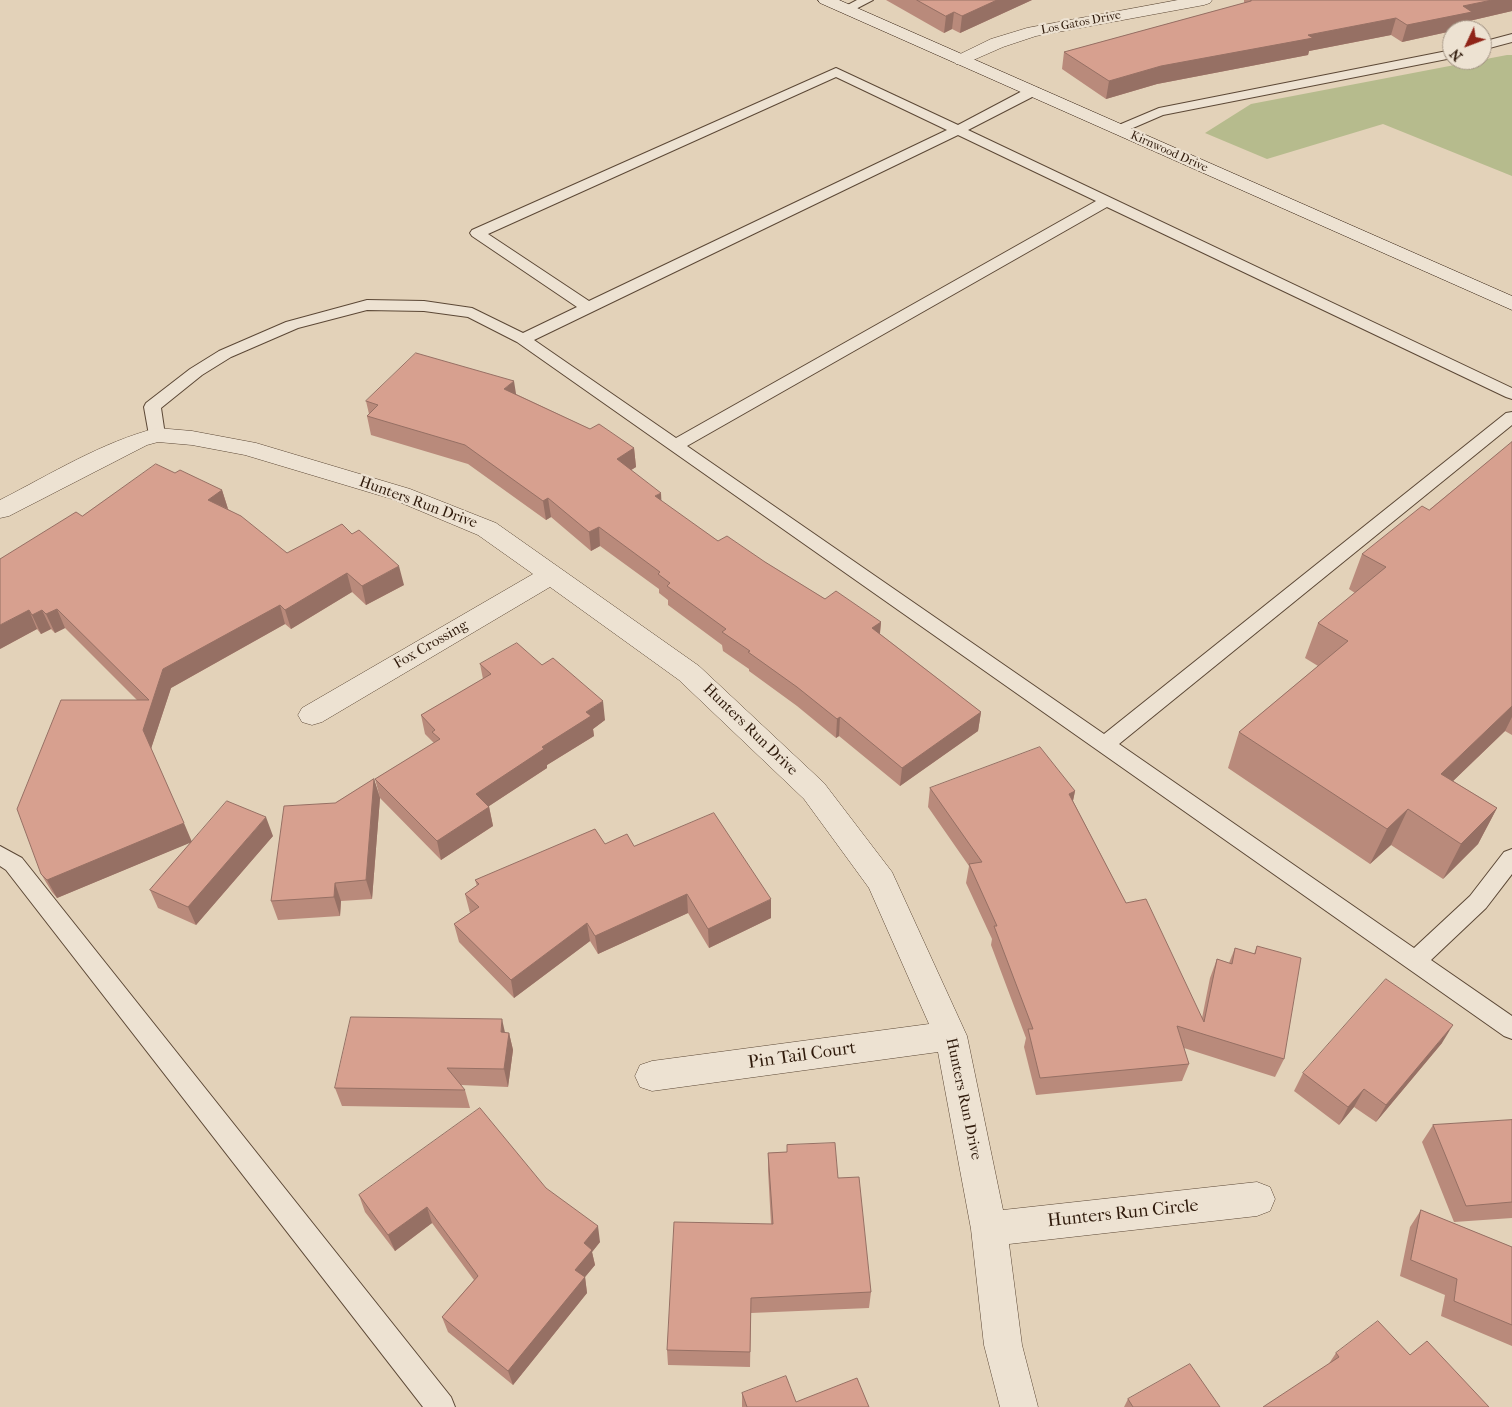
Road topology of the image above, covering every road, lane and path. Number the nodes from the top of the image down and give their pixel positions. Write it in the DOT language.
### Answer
graph roads {
  1 [pos="826,0"];
  2 [pos="867,0"];
  3 [pos="1204,0"];
  4 [pos="846,9"];
  5 [pos="1512,38"];
  6 [pos="1492,43"];
  7 [pos="1442,56"];
  8 [pos="962,60"];
  9 [pos="1032,91"];
  10 [pos="958,130"];
  11 [pos="1119,130"];
  12 [pos="1107,201"];
  13 [pos="1512,304"];
  14 [pos="589,308"];
  15 [pos="523,339"];
  16 [pos="1512,394"];
  17 [pos="1512,417"];
  18 [pos="157,436"];
  19 [pos="676,445"];
  20 [pos="0,510"];
  21 [pos="551,575"];
  22 [pos="312,715"];
  23 [pos="1105,744"];
  24 [pos="0,855"];
  25 [pos="1512,858"];
  26 [pos="1415,961"];
  27 [pos="1512,1029"];
  28 [pos="951,1036"];
  29 [pos="652,1076"];
  30 [pos="1257,1200"];
  31 [pos="989,1229"];
  32 [pos="441,1407"];
  33 [pos="1019,1407"];
  1 -- 4 [label="street, Kirnwood Drive"];
  2 -- 4 [label="lane"];
  3 -- 8 [label="street, Los Gatos Drive"];
  4 -- 8 [label="street, Kirnwood Drive"];
  5 -- 6 [label="lane"];
  7 -- 11 [label="lane"];
  8 -- 9 [label="street, Kirnwood Drive"];
  9 -- 10 [label="lane"];
  9 -- 11 [label="street, Kirnwood Drive"];
  10 -- 12 [label="lane"];
  10 -- 14 [label="lane"];
  10 -- 14 [label="lane"];
  11 -- 13 [label="street, Kirnwood Drive"];
  12 -- 16 [label="lane"];
  12 -- 19 [label="lane"];
  14 -- 15 [label="lane"];
  15 -- 18 [label="lane"];
  15 -- 19 [label="lane"];
  17 -- 23 [label="lane"];
  18 -- 20 [label="street, Hunters Run Drive"];
  18 -- 21 [label="street, Hunters Run Drive"];
  19 -- 23 [label="lane"];
  21 -- 22 [label="street, Fox Crossing"];
  21 -- 28 [label="street, Hunters Run Drive"];
  23 -- 26 [label="lane"];
  24 -- 32 [label="lane"];
  25 -- 26 [label="lane"];
  26 -- 27 [label="lane"];
  28 -- 29 [label="street, Pin Tail Court"];
  28 -- 31 [label="street, Hunters Run Drive"];
  30 -- 31 [label="street, Hunters Run Circle"];
  31 -- 33 [label="street, Hunters Run Drive"];
}
